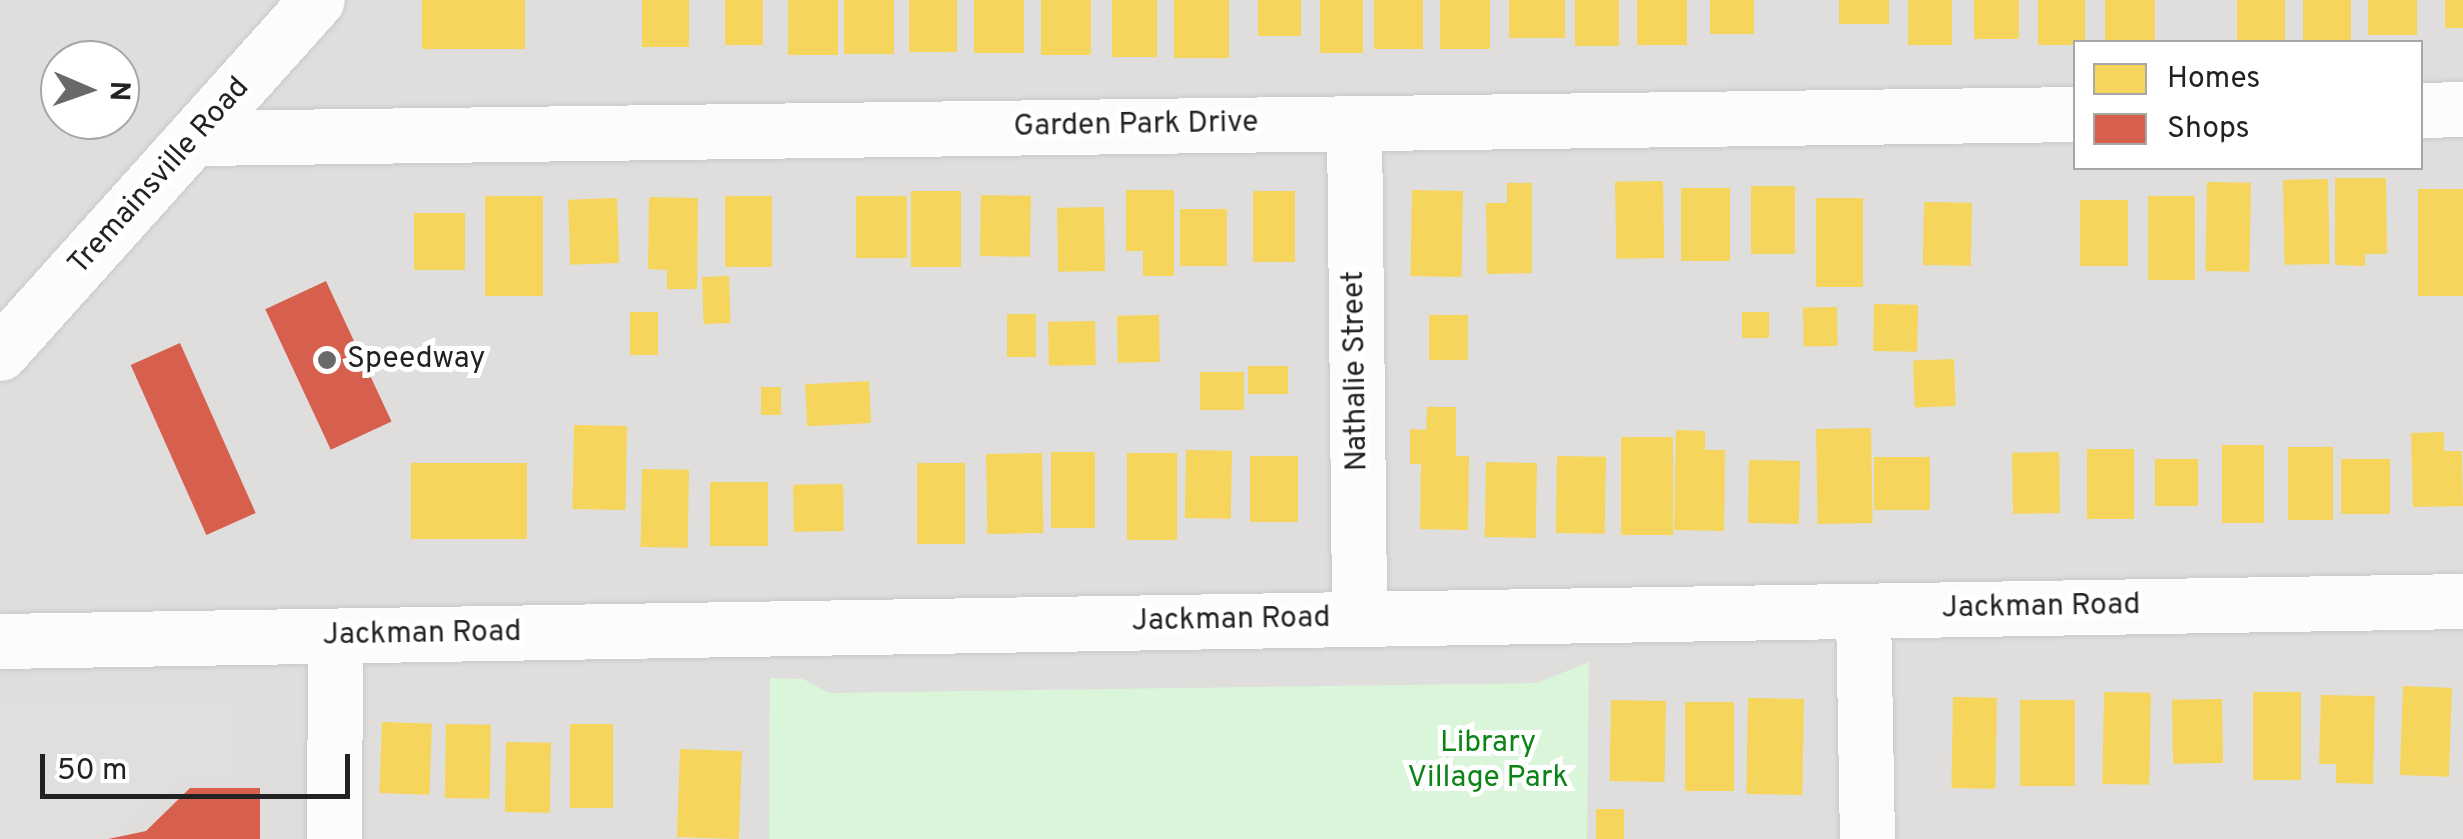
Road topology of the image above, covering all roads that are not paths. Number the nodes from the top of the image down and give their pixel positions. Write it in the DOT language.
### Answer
graph roads {
  1 [pos="317,0"];
  2 [pos="2463,109"];
  3 [pos="2423,110"];
  4 [pos="2073,114"];
  5 [pos="1354,124"];
  6 [pos="197,138"];
  7 [pos="0,353"];
  8 [pos="2463,601"];
  9 [pos="1863,610"];
  10 [pos="1359,618"];
  11 [pos="335,636"];
  12 [pos="0,641"];
  13 [pos="334,839"];
  14 [pos="1867,839"];
  1 -- 6 [label="street, Tremainsville Road"];
  2 -- 3 [label="street"];
  4 -- 5 [label="street, Garden Park Drive"];
  5 -- 6 [label="street, Garden Park Drive"];
  5 -- 10 [label="street, Nathalie Street"];
  6 -- 7 [label="street, Tremainsville Road"];
  8 -- 9 [label="street, Jackman Road"];
  9 -- 10 [label="street, Jackman Road"];
  9 -- 14 [label="street"];
  10 -- 11 [label="street, Jackman Road"];
  11 -- 12 [label="street, Jackman Road"];
  11 -- 13 [label="street"];
}
